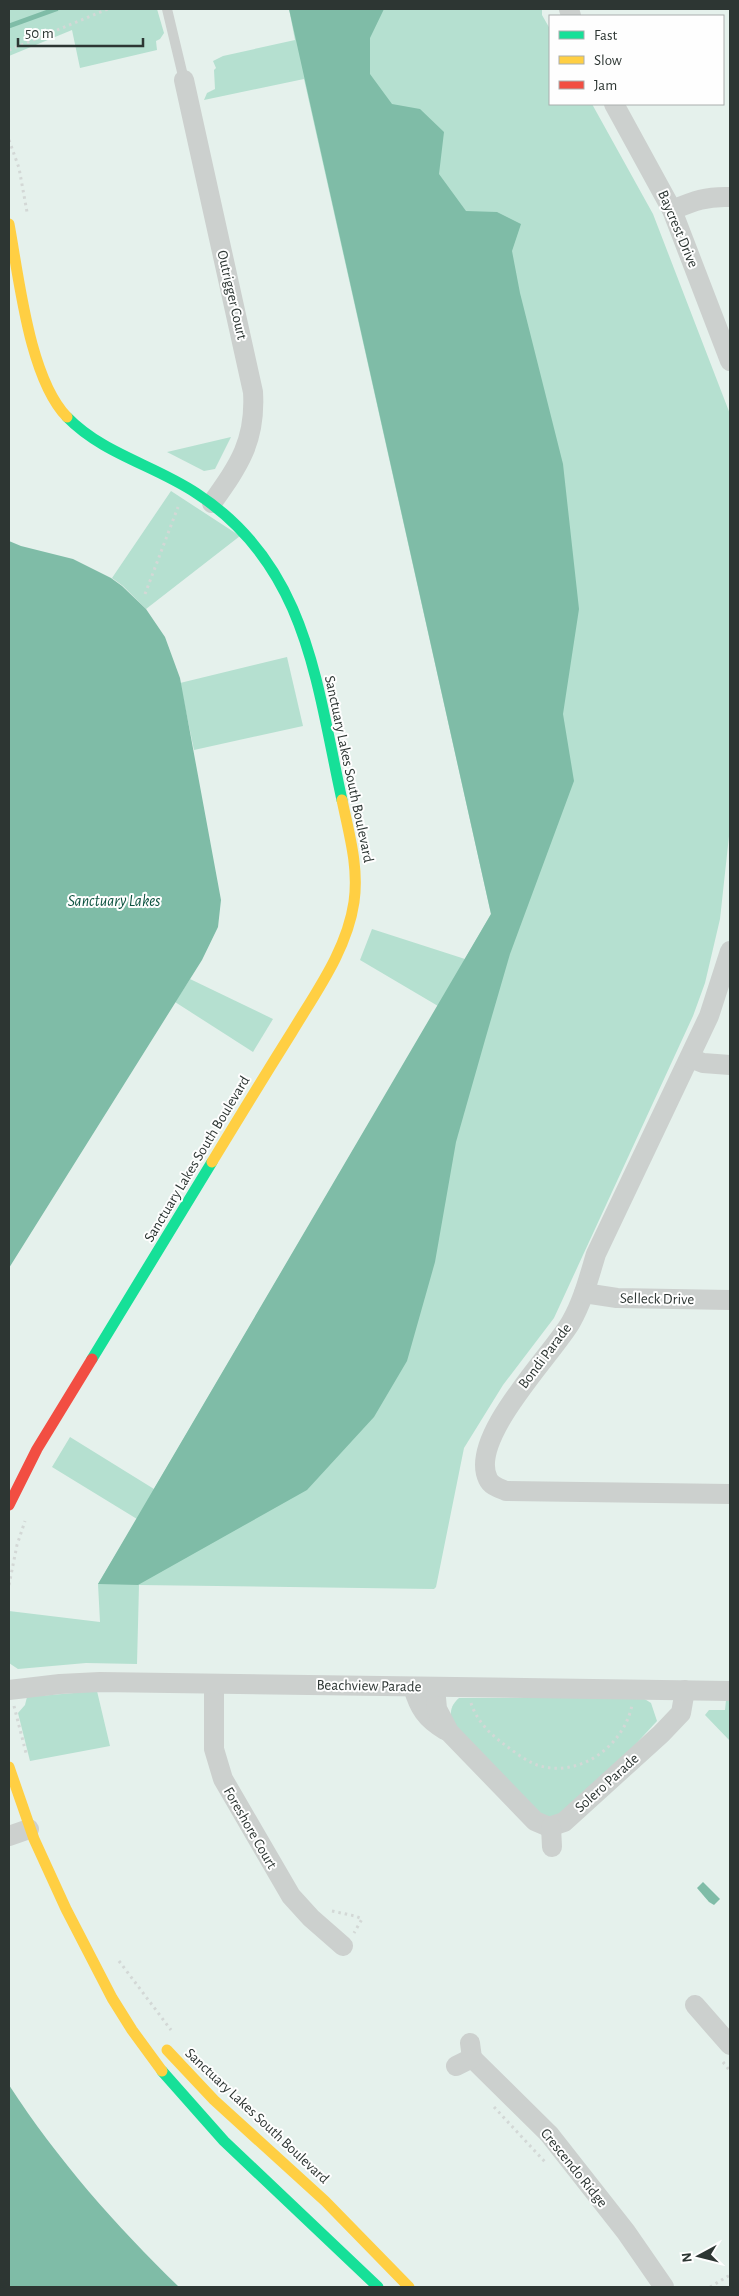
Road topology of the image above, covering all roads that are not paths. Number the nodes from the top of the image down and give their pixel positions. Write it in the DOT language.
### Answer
graph roads {
  1 [pos="167,9"];
  2 [pos="184,80"];
  3 [pos="615,105"];
  4 [pos="730,197"];
  5 [pos="672,210"];
  6 [pos="9,224"];
  7 [pos="730,361"];
  8 [pos="212,503"];
  9 [pos="730,951"];
  10 [pos="690,1058"];
  11 [pos="730,1065"];
  12 [pos="584,1293"];
  13 [pos="730,1300"];
  14 [pos="730,1494"];
  15 [pos="9,1505"];
  16 [pos="214,1684"];
  17 [pos="413,1687"];
  18 [pos="435,1687"];
  19 [pos="10,1690"];
  20 [pos="676,1690"];
  21 [pos="730,1691"];
  22 [pos="449,1732"];
  23 [pos="9,1767"];
  24 [pos="551,1827"];
  25 [pos="29,1829"];
  26 [pos="9,1836"];
  27 [pos="552,1847"];
  28 [pos="343,1946"];
  29 [pos="93,1960"];
  30 [pos="129,2004"];
  31 [pos="695,2005"];
  32 [pos="159,2040"];
  33 [pos="730,2045"];
  34 [pos="466,2056"];
  35 [pos="378,2287"];
  36 [pos="409,2287"];
  37 [pos="664,2287"];
  1 -- 2 [label="lane"];
  2 -- 8 [label="street, Outrigger Court"];
  3 -- 5 [label="street, Baycrest Drive"];
  4 -- 5 [label="street"];
  5 -- 7 [label="street, Baycrest Drive"];
  6 -- 8 [label="street, Sanctuary Lakes South Boulevard"];
  8 -- 15 [label="street, Sanctuary Lakes South Boulevard"];
  9 -- 10 [label="street, Bondi Parade"];
  10 -- 11 [label="street"];
  10 -- 12 [label="street, Bondi Parade"];
  12 -- 13 [label="street, Selleck Drive"];
  12 -- 14 [label="street, Bondi Parade"];
  16 -- 17 [label="street, Beachview Parade"];
  16 -- 19 [label="street, Beachview Parade"];
  16 -- 28 [label="street, Foreshore Court"];
  17 -- 18 [label="street, Beachview Parade"];
  17 -- 22 [label="street"];
  18 -- 20 [label="street, Beachview Parade"];
  18 -- 22 [label="street"];
  20 -- 21 [label="street, Beachview Parade"];
  20 -- 24 [label="street, Solero Parade"];
  22 -- 24 [label="street"];
  23 -- 25 [label="street"];
  24 -- 27 [label="street"];
  25 -- 26 [label="street"];
  25 -- 29 [label="street"];
  29 -- 30 [label="street"];
  29 -- 35 [label="street"];
  31 -- 33 [label="street"];
  32 -- 36 [label="street, Sanctuary Lakes South Boulevard"];
  34 -- 37 [label="street, Crescendo Ridge"];
}
